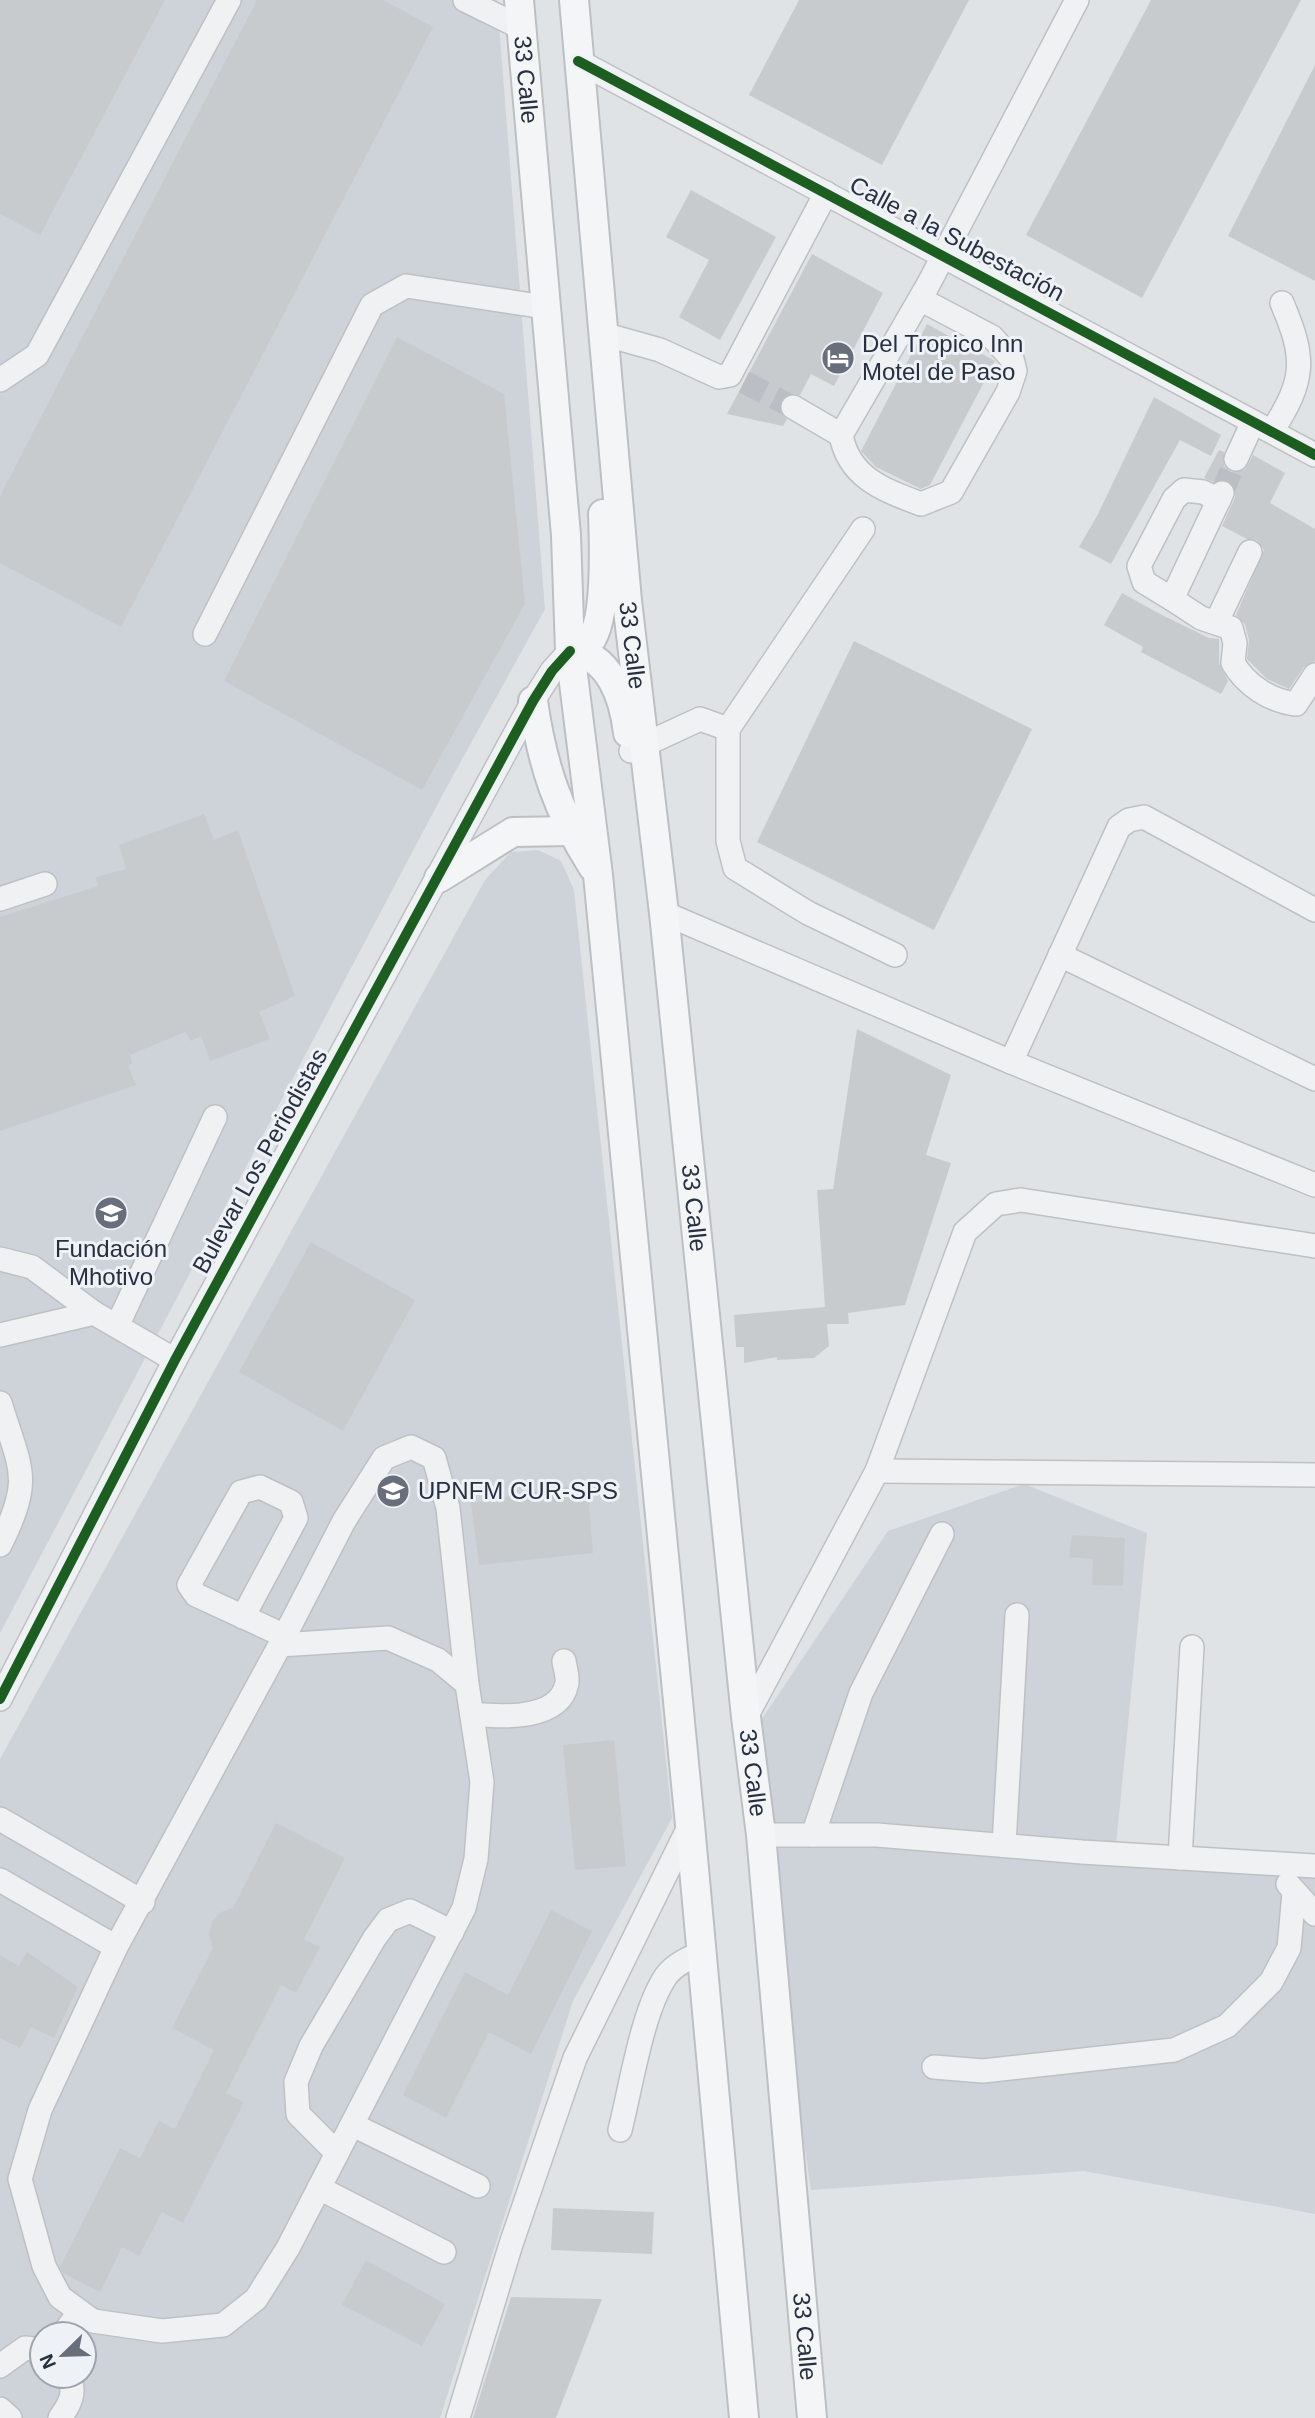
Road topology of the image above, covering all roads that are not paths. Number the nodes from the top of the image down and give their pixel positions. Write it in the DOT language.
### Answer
graph roads {
  1 [pos="229,0"];
  2 [pos="465,0"];
  3 [pos="519,0"];
  4 [pos="574,0"];
  5 [pos="1077,0"];
  6 [pos="522,28"];
  7 [pos="579,61"];
  8 [pos="826,193"];
  9 [pos="943,256"];
  10 [pos="920,299"];
  11 [pos="1282,303"];
  12 [pos="545,307"];
  13 [pos="603,334"];
  14 [pos="0,380"];
  15 [pos="793,407"];
  16 [pos="610,409"];
  17 [pos="1263,426"];
  18 [pos="841,435"];
  19 [pos="1315,455"];
  20 [pos="1236,459"];
  21 [pos="863,529"];
  22 [pos="1250,552"];
  23 [pos="1172,599"];
  24 [pos="1217,621"];
  25 [pos="205,634"];
  26 [pos="570,650"];
  27 [pos="1315,675"];
  28 [pos="533,701"];
  29 [pos="728,729"];
  30 [pos="638,748"];
  31 [pos="571,831"];
  32 [pos="598,875"];
  33 [pos="439,878"];
  34 [pos="45,884"];
  35 [pos="0,899"];
  36 [pos="1315,910"];
  37 [pos="664,913"];
  38 [pos="895,955"];
  39 [pos="1060,955"];
  40 [pos="1011,1062"];
  41 [pos="1315,1079"];
  42 [pos="215,1117"];
  43 [pos="1315,1185"];
  44 [pos="1315,1246"];
  45 [pos="0,1259"];
  46 [pos="94,1313"];
  47 [pos="118,1324"];
  48 [pos="0,1335"];
  49 [pos="175,1360"];
  50 [pos="0,1403"];
  51 [pos="877,1471"];
  52 [pos="1315,1475"];
  53 [pos="942,1534"];
  54 [pos="0,1545"];
  55 [pos="1017,1615"];
  56 [pos="243,1616"];
  57 [pos="283,1641"];
  58 [pos="1192,1647"];
  59 [pos="564,1661"];
  60 [pos="467,1684"];
  61 [pos="0,1699"];
  62 [pos="472,1714"];
  63 [pos="746,1717"];
  64 [pos="0,1819"];
  65 [pos="690,1825"];
  66 [pos="761,1835"];
  67 [pos="813,1835"];
  68 [pos="1004,1845"];
  69 [pos="1180,1858"];
  70 [pos="1275,1864"];
  71 [pos="1315,1866"];
  72 [pos="0,1880"];
  73 [pos="1294,1894"];
  74 [pos="143,1902"];
  75 [pos="1315,1913"];
  76 [pos="452,1932"];
  77 [pos="116,1947"];
  78 [pos="702,1953"];
  79 [pos="934,2067"];
  80 [pos="353,2124"];
  81 [pos="620,2130"];
  82 [pos="337,2152"];
  83 [pos="478,2186"];
  84 [pos="319,2188"];
  85 [pos="444,2252"];
  86 [pos="79,2313"];
  87 [pos="74,2320"];
  88 [pos="28,2348"];
  89 [pos="0,2367"];
  90 [pos="73,2390"];
  91 [pos="0,2409"];
  92 [pos="10,2418"];
  93 [pos="60,2418"];
  94 [pos="458,2418"];
  95 [pos="744,2418"];
  96 [pos="812,2418"];
  1 -- 14 [label="street"];
  2 -- 6 [label="street"];
  3 -- 6 [label="main road, 33 Calle"];
  4 -- 7 [label="main road, 33 Calle"];
  5 -- 9 [label="street"];
  6 -- 12 [label="main road, 33 Calle"];
  7 -- 8 [label="street, Calle a la Subestación"];
  7 -- 13 [label="main road, 33 Calle"];
  8 -- 9 [label="street, Calle a la Subestación"];
  8 -- 13 [label="street"];
  9 -- 10 [label="street"];
  9 -- 17 [label="street, Calle a la Subestación"];
  10 -- 18 [label="street"];
  10 -- 18 [label="street"];
  11 -- 17 [label="street"];
  12 -- 25 [label="street"];
  12 -- 26 [label="main road, 33 Calle"];
  13 -- 16 [label="main road, 33 Calle"];
  15 -- 18 [label="street"];
  16 -- 26 [label="main road"];
  16 -- 30 [label="main road, 33 Calle"];
  17 -- 19 [label="street, Calle a la Subestación"];
  17 -- 20 [label="street"];
  21 -- 29 [label="street"];
  22 -- 24 [label="street"];
  23 -- 23 [label="street"];
  23 -- 24 [label="street"];
  24 -- 27 [label="street"];
  26 -- 28 [label="street, Bulevar Los Periodistas"];
  26 -- 30 [label="main road"];
  26 -- 32 [label="main road, 33 Calle"];
  28 -- 31 [label="main road"];
  28 -- 33 [label="street, Bulevar Los Periodistas"];
  29 -- 30 [label="street"];
  29 -- 38 [label="street"];
  30 -- 37 [label="main road, 33 Calle"];
  31 -- 32 [label="main road"];
  31 -- 33 [label="main road"];
  32 -- 65 [label="main road, 33 Calle"];
  33 -- 49 [label="street, Bulevar Los Periodistas"];
  34 -- 35 [label="street"];
  36 -- 39 [label="street"];
  37 -- 40 [label="street"];
  37 -- 63 [label="main road, 33 Calle"];
  39 -- 40 [label="street"];
  39 -- 41 [label="street"];
  40 -- 43 [label="street"];
  42 -- 47 [label="street"];
  44 -- 51 [label="street"];
  45 -- 46 [label="street"];
  46 -- 47 [label="street"];
  46 -- 48 [label="street"];
  47 -- 49 [label="street"];
  49 -- 61 [label="street, Bulevar Los Periodistas"];
  50 -- 54 [label="street"];
  51 -- 52 [label="street"];
  51 -- 63 [label="street"];
  53 -- 67 [label="street"];
  55 -- 68 [label="street"];
  56 -- 56 [label="street"];
  56 -- 57 [label="street"];
  57 -- 60 [label="street"];
  57 -- 60 [label="street"];
  57 -- 74 [label="street"];
  58 -- 69 [label="street"];
  59 -- 62 [label="street"];
  60 -- 62 [label="street"];
  62 -- 76 [label="street"];
  63 -- 66 [label="main road, 33 Calle"];
  64 -- 74 [label="street"];
  65 -- 78 [label="main road, 33 Calle"];
  65 -- 94 [label="street"];
  66 -- 67 [label="street"];
  66 -- 96 [label="main road, 33 Calle"];
  67 -- 68 [label="street"];
  68 -- 69 [label="street"];
  69 -- 70 [label="street"];
  70 -- 71 [label="street"];
  70 -- 73 [label="street"];
  72 -- 77 [label="street"];
  73 -- 75 [label="street"];
  73 -- 79 [label="street"];
  74 -- 77 [label="street"];
  76 -- 80 [label="street"];
  76 -- 82 [label="street"];
  77 -- 86 [label="street"];
  78 -- 81 [label="street"];
  78 -- 95 [label="main road, 33 Calle"];
  80 -- 82 [label="street"];
  80 -- 83 [label="street"];
  82 -- 84 [label="street"];
  84 -- 85 [label="street"];
  84 -- 86 [label="street"];
  86 -- 87 [label="street"];
  88 -- 89 [label="street"];
  90 -- 93 [label="street"];
  91 -- 92 [label="street"];
}
